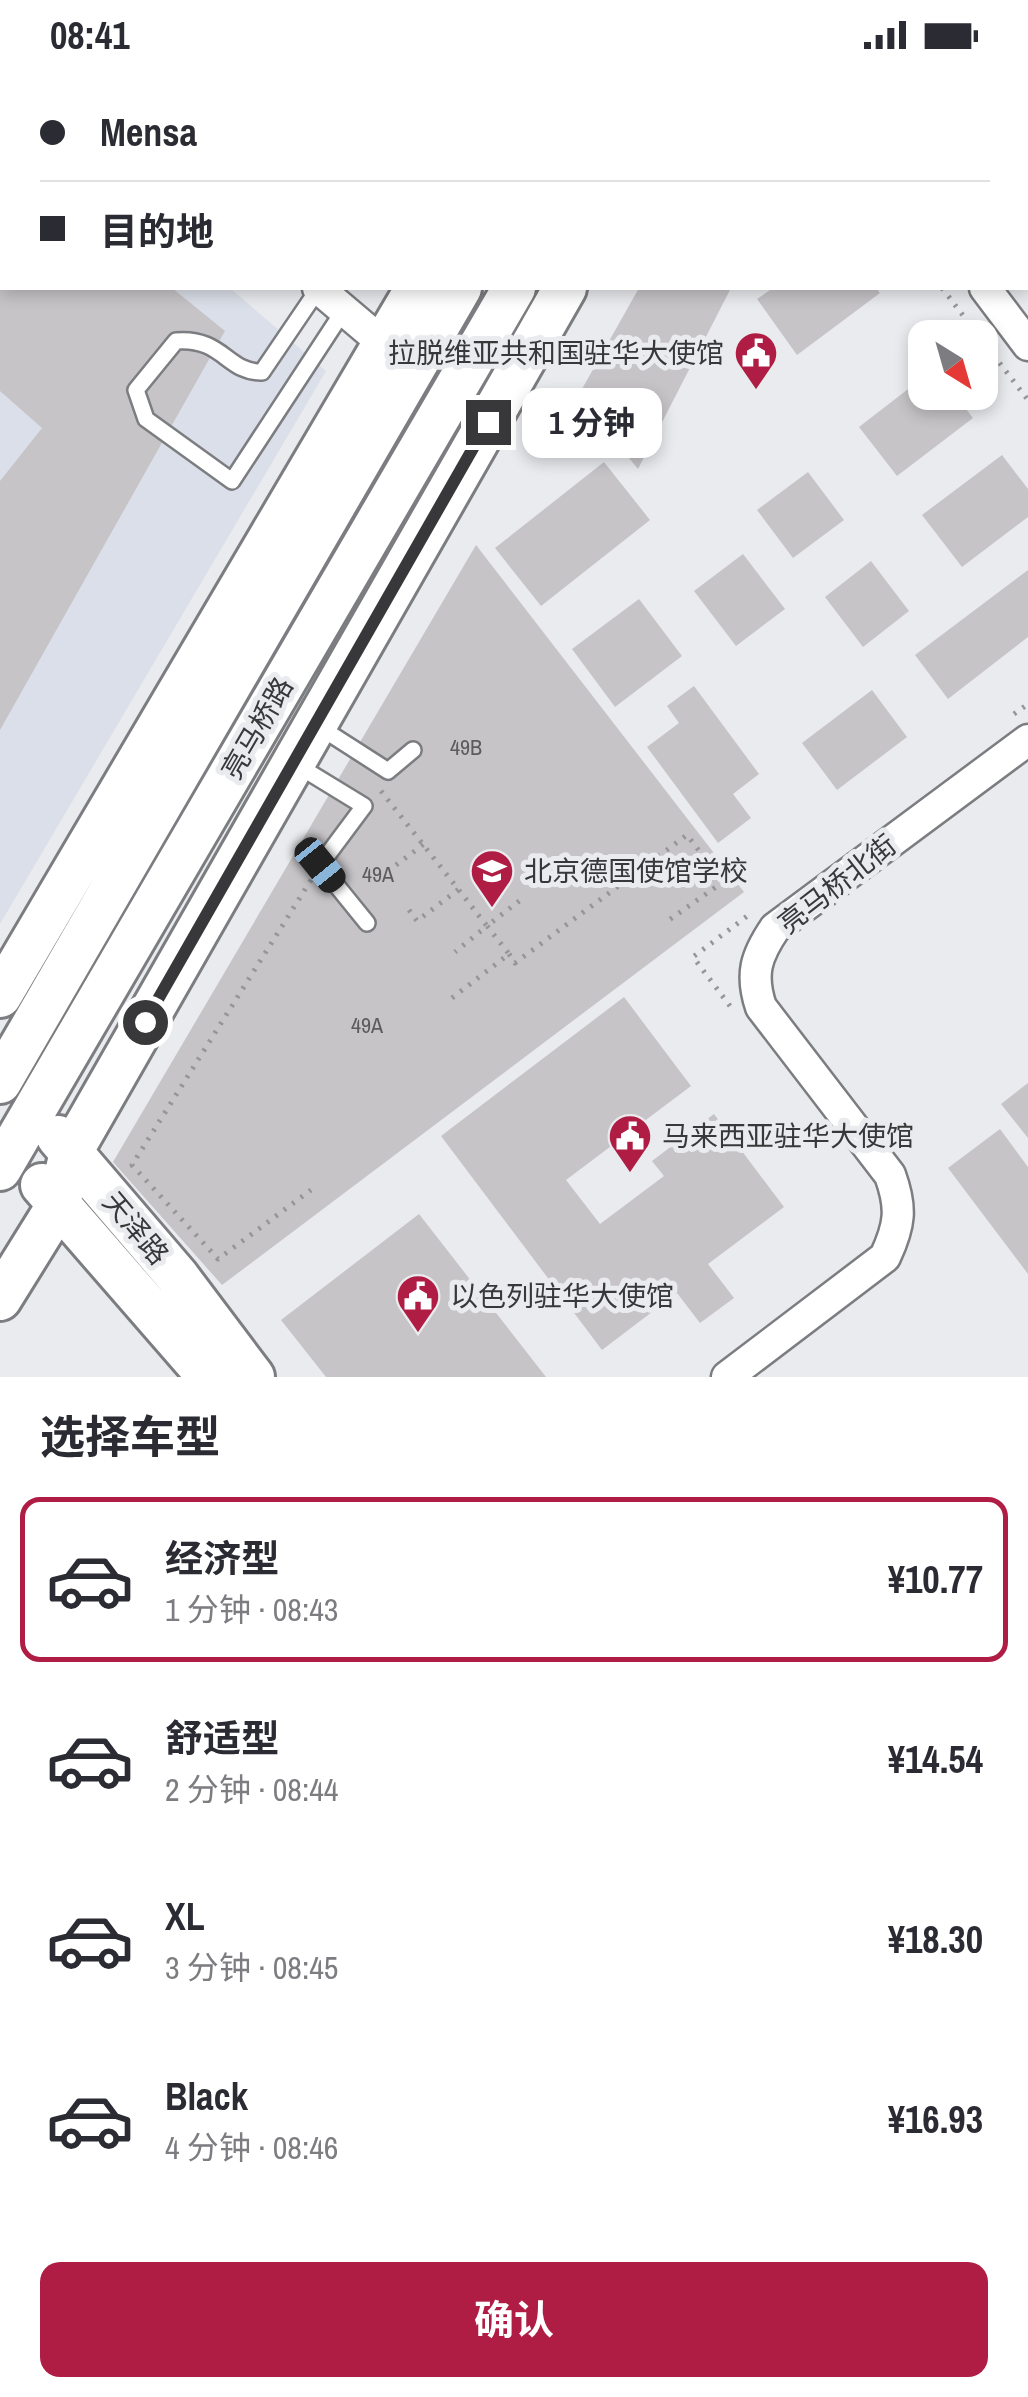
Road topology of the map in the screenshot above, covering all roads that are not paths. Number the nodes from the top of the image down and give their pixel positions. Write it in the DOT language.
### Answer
graph roads {
  1 [pos="317,290"];
  2 [pos="320,290"];
  3 [pos="416,290"];
  4 [pos="458,290"];
  5 [pos="513,290"];
  6 [pos="564,290"];
  7 [pos="987,290"];
  8 [pos="344,310"];
  9 [pos="1028,345"];
  10 [pos="398,356"];
  11 [pos="448,400"];
  12 [pos="314,724"];
  13 [pos="1020,728"];
  14 [pos="413,750"];
  15 [pos="292,762"];
  16 [pos="367,923"];
  17 [pos="0,996"];
  18 [pos="0,1082"];
  19 [pos="9,1133"];
  20 [pos="71,1152"];
  21 [pos="59,1204"];
  22 [pos="0,1299"];
  23 [pos="208,1377"];
  24 [pos="253,1377"];
  25 [pos="728,1377"];
  1 -- 8 [label="lane"];
  2 -- 8 [label="street"];
  3 -- 10 [label="street"];
  4 -- 10 [label="street, 亮马桥路"];
  5 -- 11 [label="street, 亮马桥路"];
  6 -- 12 [label="street"];
  7 -- 9 [label="street"];
  8 -- 10 [label="street"];
  10 -- 11 [label="street"];
  10 -- 17 [label="street"];
  10 -- 18 [label="street, 亮马桥路"];
  11 -- 19 [label="street, 亮马桥路"];
  12 -- 14 [label="lane"];
  12 -- 15 [label="street"];
  13 -- 25 [label="street, 亮马桥北街"];
  15 -- 16 [label="lane"];
  15 -- 20 [label="street"];
  19 -- 20 [label="street, 天泽路"];
  19 -- 21 [label="street, 天泽路"];
  20 -- 21 [label="street"];
  20 -- 24 [label="street, 天泽路"];
  21 -- 22 [label="street"];
  21 -- 23 [label="street, 天泽路"];
}
